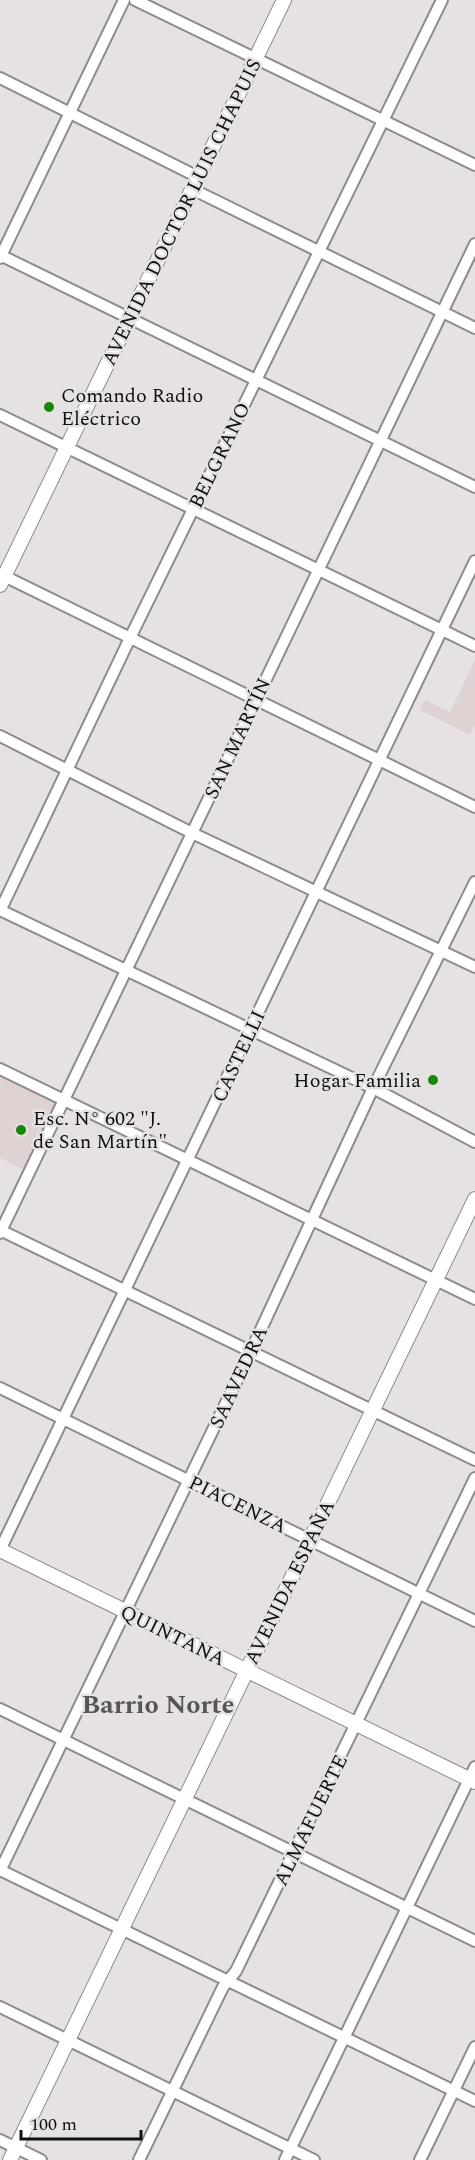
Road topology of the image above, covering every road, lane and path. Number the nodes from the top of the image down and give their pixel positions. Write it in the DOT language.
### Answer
graph roads {
  1 [pos="124,0"];
  2 [pos="135,0"];
  3 [pos="284,0"];
  4 [pos="442,0"];
  5 [pos="255,58"];
  6 [pos="0,78"];
  7 [pos="69,111"];
  8 [pos="384,121"];
  9 [pos="475,165"];
  10 [pos="195,183"];
  11 [pos="475,244"];
  12 [pos="320,252"];
  13 [pos="0,256"];
  14 [pos="442,312"];
  15 [pos="130,318"];
  16 [pos="475,328"];
  17 [pos="256,379"];
  18 [pos="0,415"];
  19 [pos="380,440"];
  20 [pos="67,448"];
  21 [pos="475,487"];
  22 [pos="193,509"];
  23 [pos="475,561"];
  24 [pos="317,568"];
  25 [pos="1,579"];
  26 [pos="441,630"];
  27 [pos="130,638"];
  28 [pos="475,646"];
  29 [pos="255,699"];
  30 [pos="0,736"];
  31 [pos="379,760"];
  32 [pos="67,770"];
  33 [pos="475,807"];
  34 [pos="192,832"];
  35 [pos="475,882"];
  36 [pos="317,890"];
  37 [pos="0,910"];
  38 [pos="443,951"];
  39 [pos="475,967"];
  40 [pos="125,969"];
  41 [pos="250,1030"];
  42 [pos="0,1069"];
  43 [pos="373,1088"];
  44 [pos="64,1100"];
  45 [pos="475,1142"];
  46 [pos="189,1160"];
  47 [pos="475,1199"];
  48 [pos="311,1220"];
  49 [pos="0,1231"];
  50 [pos="434,1280"];
  51 [pos="125,1292"];
  52 [pos="475,1299"];
  53 [pos="250,1353"];
  54 [pos="0,1388"];
  55 [pos="371,1411"];
  56 [pos="63,1418"];
  57 [pos="475,1460"];
  58 [pos="475,1478"];
  59 [pos="189,1480"];
  60 [pos="309,1539"];
  61 [pos="0,1550"];
  62 [pos="419,1594"];
  63 [pos="126,1612"];
  64 [pos="475,1621"];
  65 [pos="246,1671"];
  66 [pos="0,1708"];
  67 [pos="356,1724"];
  68 [pos="64,1740"];
  69 [pos="473,1776"];
  70 [pos="184,1798"];
  71 [pos="295,1853"];
  72 [pos="0,1870"];
  73 [pos="407,1908"];
  74 [pos="122,1929"];
  75 [pos="475,1941"];
  76 [pos="227,1981"];
  77 [pos="0,2007"];
  78 [pos="344,2038"];
  79 [pos="68,2040"];
  80 [pos="475,2047"];
  81 [pos="172,2090"];
  82 [pos="454,2091"];
  83 [pos="475,2102"];
  84 [pos="0,2140"];
  85 [pos="291,2149"];
  86 [pos="13,2154"];
  87 [pos="41,2160"];
  88 [pos="139,2160"];
  89 [pos="285,2160"];
  90 [pos="314,2160"];
  91 [pos="420,2160"];
  1 -- 7 [label="street"];
  2 -- 5 [label="street"];
  3 -- 5 [label="main road, AVENIDA DOCTOR LUIS CHAPUIS"];
  4 -- 8 [label="street, BELGRANO"];
  5 -- 8 [label="street"];
  5 -- 10 [label="main road, AVENIDA DOCTOR LUIS CHAPUIS"];
  6 -- 7 [label="street"];
  7 -- 10 [label="street"];
  7 -- 13 [label="street"];
  8 -- 9 [label="street"];
  8 -- 12 [label="street, BELGRANO"];
  10 -- 12 [label="street"];
  10 -- 15 [label="main road, AVENIDA DOCTOR LUIS CHAPUIS"];
  11 -- 14 [label="street, SAN MARTÍN"];
  12 -- 14 [label="street"];
  12 -- 17 [label="street, BELGRANO"];
  13 -- 15 [label="street"];
  14 -- 16 [label="street"];
  14 -- 19 [label="street, SAN MARTÍN"];
  15 -- 17 [label="street"];
  15 -- 20 [label="main road, AVENIDA DOCTOR LUIS CHAPUIS"];
  17 -- 19 [label="street"];
  17 -- 22 [label="street, BELGRANO"];
  18 -- 20 [label="street"];
  19 -- 21 [label="street"];
  19 -- 24 [label="street, SAN MARTÍN"];
  20 -- 22 [label="street"];
  20 -- 25 [label="main road, AVENIDA DOCTOR LUIS CHAPUIS"];
  22 -- 24 [label="street"];
  22 -- 27 [label="street, BELGRANO"];
  23 -- 26 [label="street, CASTELLI"];
  24 -- 26 [label="street"];
  24 -- 29 [label="street, SAN MARTÍN"];
  25 -- 27 [label="street"];
  26 -- 28 [label="street"];
  26 -- 31 [label="street, CASTELLI"];
  27 -- 29 [label="street"];
  27 -- 32 [label="street, BELGRANO"];
  29 -- 31 [label="street"];
  29 -- 34 [label="street, SAN MARTÍN"];
  30 -- 32 [label="street"];
  31 -- 33 [label="street"];
  31 -- 36 [label="street, CASTELLI"];
  32 -- 34 [label="street"];
  32 -- 37 [label="street, BELGRANO"];
  34 -- 36 [label="street"];
  34 -- 40 [label="street, SAN MARTÍN"];
  35 -- 38 [label="street, SAAVEDRA"];
  36 -- 38 [label="street"];
  36 -- 41 [label="street, CASTELLI"];
  37 -- 40 [label="street"];
  38 -- 39 [label="street"];
  38 -- 43 [label="street, SAAVEDRA"];
  40 -- 41 [label="street"];
  40 -- 44 [label="street, SAN MARTÍN"];
  41 -- 43 [label="street"];
  41 -- 46 [label="street, CASTELLI"];
  42 -- 44 [label="street"];
  43 -- 45 [label="street"];
  43 -- 48 [label="street, SAAVEDRA"];
  44 -- 46 [label="street"];
  44 -- 49 [label="street, SAN MARTÍN"];
  46 -- 48 [label="street"];
  46 -- 51 [label="street, CASTELLI"];
  47 -- 50 [label="main road, AVENIDA ESPAÑA"];
  48 -- 50 [label="street"];
  48 -- 53 [label="street, SAAVEDRA"];
  49 -- 51 [label="street"];
  50 -- 52 [label="street"];
  50 -- 55 [label="main road, AVENIDA ESPAÑA"];
  51 -- 53 [label="street"];
  51 -- 56 [label="street, CASTELLI"];
  53 -- 55 [label="street"];
  53 -- 59 [label="street, SAAVEDRA"];
  54 -- 56 [label="street, PIACENZA"];
  55 -- 57 [label="street"];
  55 -- 60 [label="main road, AVENIDA ESPAÑA"];
  56 -- 59 [label="street, PIACENZA"];
  56 -- 61 [label="street, CASTELLI"];
  58 -- 62 [label="street, ALMAFUERTE"];
  59 -- 60 [label="street, PIACENZA"];
  59 -- 63 [label="street, SAAVEDRA"];
  60 -- 62 [label="street, PIACENZA"];
  60 -- 65 [label="main road, AVENIDA ESPAÑA"];
  61 -- 63 [label="main road, QUINTANA"];
  62 -- 64 [label="street, PIACENZA"];
  62 -- 67 [label="street, ALMAFUERTE"];
  63 -- 65 [label="main road, QUINTANA"];
  63 -- 68 [label="street, SAAVEDRA"];
  65 -- 67 [label="main road, QUINTANA"];
  65 -- 70 [label="main road, AVENIDA ESPAÑA"];
  66 -- 68 [label="street"];
  67 -- 69 [label="main road, QUINTANA"];
  67 -- 71 [label="street, ALMAFUERTE"];
  68 -- 70 [label="street"];
  68 -- 72 [label="street, SAAVEDRA"];
  69 -- 73 [label="street"];
  70 -- 71 [label="street"];
  70 -- 74 [label="main road, AVENIDA ESPAÑA"];
  71 -- 73 [label="street"];
  71 -- 76 [label="street, ALMAFUERTE"];
  72 -- 74 [label="street"];
  73 -- 75 [label="street"];
  73 -- 78 [label="street"];
  74 -- 76 [label="street"];
  74 -- 79 [label="main road, AVENIDA ESPAÑA"];
  76 -- 78 [label="street"];
  76 -- 81 [label="street, ALMAFUERTE"];
  77 -- 79 [label="street"];
  78 -- 82 [label="street"];
  78 -- 85 [label="street"];
  79 -- 81 [label="street"];
  79 -- 86 [label="main road, AVENIDA ESPAÑA"];
  80 -- 82 [label="street"];
  81 -- 85 [label="street"];
  81 -- 88 [label="street, ALMAFUERTE"];
  82 -- 83 [label="street"];
  82 -- 91 [label="street"];
  84 -- 86 [label="street"];
  85 -- 89 [label="street"];
  85 -- 90 [label="street"];
  86 -- 87 [label="street"];
}
